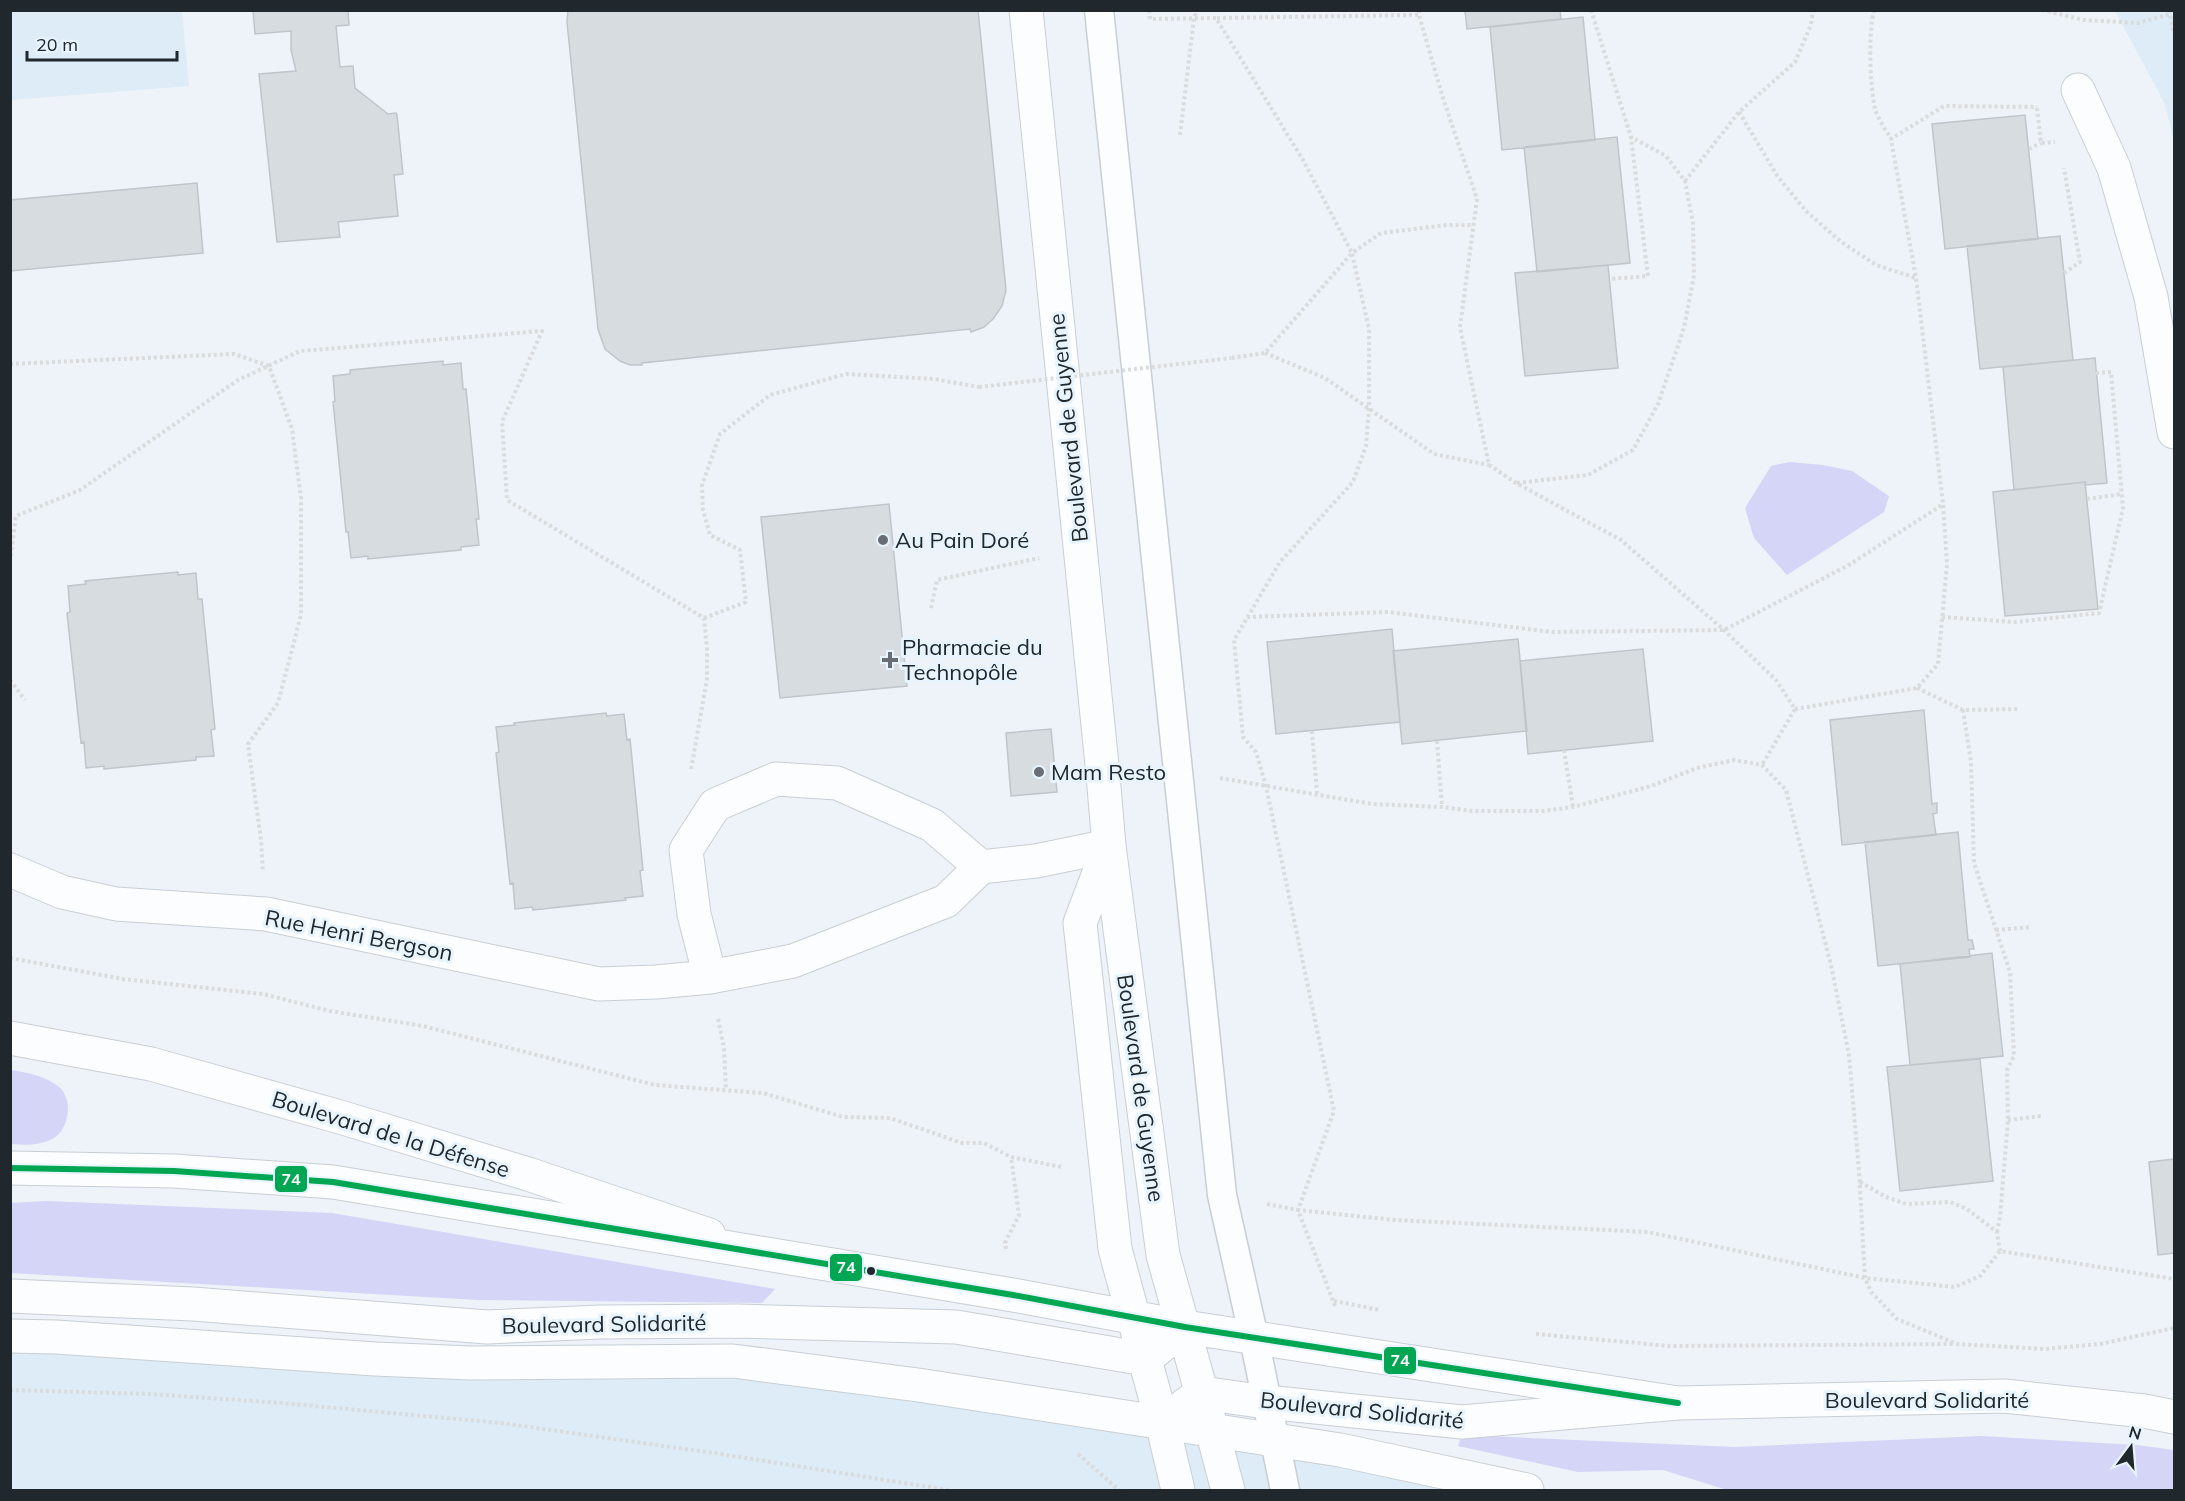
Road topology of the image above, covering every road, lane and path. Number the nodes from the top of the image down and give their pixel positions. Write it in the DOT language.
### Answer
graph roads {
  1 [pos="1026,10"];
  2 [pos="1099,10"];
  3 [pos="1149,10"];
  4 [pos="1197,10"];
  5 [pos="1591,10"];
  6 [pos="1813,10"];
  7 [pos="1874,10"];
  8 [pos="2042,10"];
  9 [pos="2170,12"];
  10 [pos="1419,13"];
  11 [pos="1194,18"];
  12 [pos="1216,18"];
  13 [pos="2175,34"];
  14 [pos="2078,90"];
  15 [pos="2037,108"];
  16 [pos="1739,112"];
  17 [pos="1180,135"];
  18 [pos="1631,137"];
  19 [pos="1890,139"];
  20 [pos="2060,142"];
  21 [pos="2041,143"];
  22 [pos="2029,149"];
  23 [pos="2063,164"];
  24 [pos="1685,181"];
  25 [pos="2064,273"];
  26 [pos="1916,278"];
  27 [pos="1610,279"];
  28 [pos="1265,353"];
  29 [pos="10,363"];
  30 [pos="269,366"];
  31 [pos="2096,373"];
  32 [pos="2175,432"];
  33 [pos="1489,465"];
  34 [pos="1516,483"];
  35 [pos="2122,494"];
  36 [pos="2087,499"];
  37 [pos="1943,504"];
  38 [pos="1080,548"];
  39 [pos="10,562"];
  40 [pos="930,608"];
  41 [pos="1247,617"];
  42 [pos="1942,617"];
  43 [pos="704,618"];
  44 [pos="1724,630"];
  45 [pos="10,680"];
  46 [pos="1917,688"];
  47 [pos="25,700"];
  48 [pos="1795,709"];
  49 [pos="2020,709"];
  50 [pos="1963,710"];
  51 [pos="1312,731"];
  52 [pos="1437,741"];
  53 [pos="1564,750"];
  54 [pos="1762,765"];
  55 [pos="1266,786"];
  56 [pos="1317,793"];
  57 [pos="715,805"];
  58 [pos="1442,807"];
  59 [pos="1573,807"];
  60 [pos="1109,846"];
  61 [pos="981,867"];
  62 [pos="10,870"];
  63 [pos="266,914"];
  64 [pos="2031,927"];
  65 [pos="1996,930"];
  66 [pos="10,958"];
  67 [pos="710,976"];
  68 [pos="10,1038"];
  69 [pos="726,1090"];
  70 [pos="2041,1116"];
  71 [pos="2008,1120"];
  72 [pos="1011,1157"];
  73 [pos="10,1167"];
  74 [pos="1860,1182"];
  75 [pos="1997,1232"];
  76 [pos="2000,1251"];
  77 [pos="765,1254"];
  78 [pos="1865,1278"];
  79 [pos="2175,1280"];
  80 [pos="10,1296"];
  81 [pos="1334,1301"];
  82 [pos="1390,1312"];
  83 [pos="1135,1318"];
  84 [pos="1185,1327"];
  85 [pos="2175,1328"];
  86 [pos="1528,1334"];
  87 [pos="10,1336"];
  88 [pos="1254,1338"];
  89 [pos="1957,1344"];
  90 [pos="1348,1353"];
  91 [pos="1145,1359"];
  92 [pos="10,1390"];
  93 [pos="1202,1393"];
  94 [pos="1266,1402"];
  95 [pos="1678,1403"];
  96 [pos="2175,1417"];
  97 [pos="1162,1422"];
  98 [pos="1212,1430"];
  99 [pos="1274,1440"];
  100 [pos="950,1491"];
  101 [pos="1178,1491"];
  102 [pos="1228,1491"];
  103 [pos="1285,1491"];
  104 [pos="1527,1491"];
  1 -- 38 [label="main road, Boulevard de Guyenne"];
  2 -- 88 [label="lane"];
  3 -- 11 [label="path"];
  4 -- 11 [label="path"];
  5 -- 18 [label="path"];
  6 -- 16 [label="path"];
  7 -- 19 [label="path"];
  8 -- 9 [label="path"];
  9 -- 13 [label="path"];
  10 -- 12 [label="path"];
  10 -- 33 [label="path"];
  11 -- 12 [label="path"];
  11 -- 17 [label="path"];
  12 -- 28 [label="path"];
  14 -- 15 [label="path"];
  14 -- 32 [label="main road"];
  15 -- 19 [label="path"];
  15 -- 21 [label="path"];
  16 -- 24 [label="path"];
  16 -- 26 [label="path"];
  18 -- 24 [label="path"];
  18 -- 27 [label="path"];
  19 -- 26 [label="path"];
  20 -- 21 [label="path"];
  21 -- 22 [label="path"];
  23 -- 25 [label="path"];
  24 -- 34 [label="path"];
  26 -- 37 [label="path"];
  28 -- 33 [label="path"];
  28 -- 43 [label="path, bridge"];
  29 -- 30 [label="path"];
  30 -- 39 [label="path"];
  30 -- 43 [label="path"];
  30 -- 63 [label="path"];
  31 -- 35 [label="path"];
  33 -- 34 [label="path"];
  34 -- 44 [label="path"];
  35 -- 36 [label="path"];
  35 -- 42 [label="path"];
  37 -- 42 [label="path"];
  37 -- 44 [label="path"];
  38 -- 40 [label="path"];
  38 -- 60 [label="main road, Boulevard de Guyenne"];
  41 -- 44 [label="path"];
  42 -- 46 [label="path"];
  43 -- 57 [label="path"];
  44 -- 48 [label="path"];
  45 -- 47 [label="path"];
  46 -- 48 [label="path"];
  46 -- 50 [label="path"];
  48 -- 54 [label="path"];
  49 -- 50 [label="path"];
  50 -- 65 [label="path"];
  51 -- 56 [label="path"];
  52 -- 58 [label="path"];
  53 -- 59 [label="path"];
  54 -- 59 [label="path"];
  54 -- 74 [label="path"];
  55 -- 56 [label="path"];
  56 -- 58 [label="path"];
  57 -- 61 [label="main road"];
  57 -- 67 [label="main road"];
  58 -- 59 [label="path"];
  60 -- 61 [label="main road"];
  60 -- 83 [label="main road, Boulevard de Guyenne"];
  60 -- 84 [label="main road, Boulevard de Guyenne"];
  61 -- 67 [label="main road, Rue Henri Bergson"];
  62 -- 63 [label="main road, Rue Henri Bergson"];
  63 -- 67 [label="main road, Rue Henri Bergson"];
  64 -- 65 [label="path"];
  65 -- 71 [label="path"];
  66 -- 69 [label="path"];
  67 -- 69 [label="path"];
  68 -- 77 [label="main road, Boulevard de la Défense"];
  69 -- 72 [label="path"];
  70 -- 71 [label="path"];
  71 -- 75 [label="path"];
  73 -- 77 [label="main road, Boulevard Solidarité"];
  74 -- 75 [label="path"];
  74 -- 78 [label="path"];
  75 -- 76 [label="path"];
  76 -- 78 [label="path"];
  76 -- 79 [label="path"];
  77 -- 83 [label="main road, Boulevard Solidarité"];
  78 -- 81 [label="path"];
  78 -- 89 [label="path"];
  80 -- 91 [label="main road, Boulevard Solidarité"];
  81 -- 82 [label="path"];
  81 -- 90 [label="path"];
  83 -- 84 [label="main road, Boulevard Solidarité"];
  83 -- 91 [label="main road, Boulevard de Guyenne"];
  84 -- 88 [label="main road, Boulevard Solidarité"];
  84 -- 91 [label="main road"];
  84 -- 93 [label="main road, Boulevard de Guyenne"];
  85 -- 89 [label="path"];
  86 -- 89 [label="path"];
  87 -- 97 [label="main road, Boulevard Solidarité"];
  88 -- 90 [label="main road, Boulevard Solidarité"];
  88 -- 94 [label="lane"];
  90 -- 95 [label="main road, Boulevard Solidarité"];
  91 -- 97 [label="main road, Boulevard de Guyenne"];
  92 -- 100 [label="path"];
  93 -- 94 [label="main road, Boulevard Solidarité"];
  93 -- 97 [label="main road"];
  93 -- 98 [label="main road, Boulevard de Guyenne"];
  94 -- 95 [label="main road, Boulevard Solidarité"];
  94 -- 99 [label="lane"];
  95 -- 96 [label="main road, Boulevard Solidarité"];
  97 -- 98 [label="main road, Boulevard Solidarité"];
  97 -- 101 [label="main road, Boulevard de Guyenne"];
  98 -- 99 [label="main road, Boulevard Solidarité"];
  98 -- 102 [label="main road, Boulevard de Guyenne"];
  99 -- 103 [label="lane"];
  99 -- 104 [label="main road, Boulevard Solidarité"];
}
